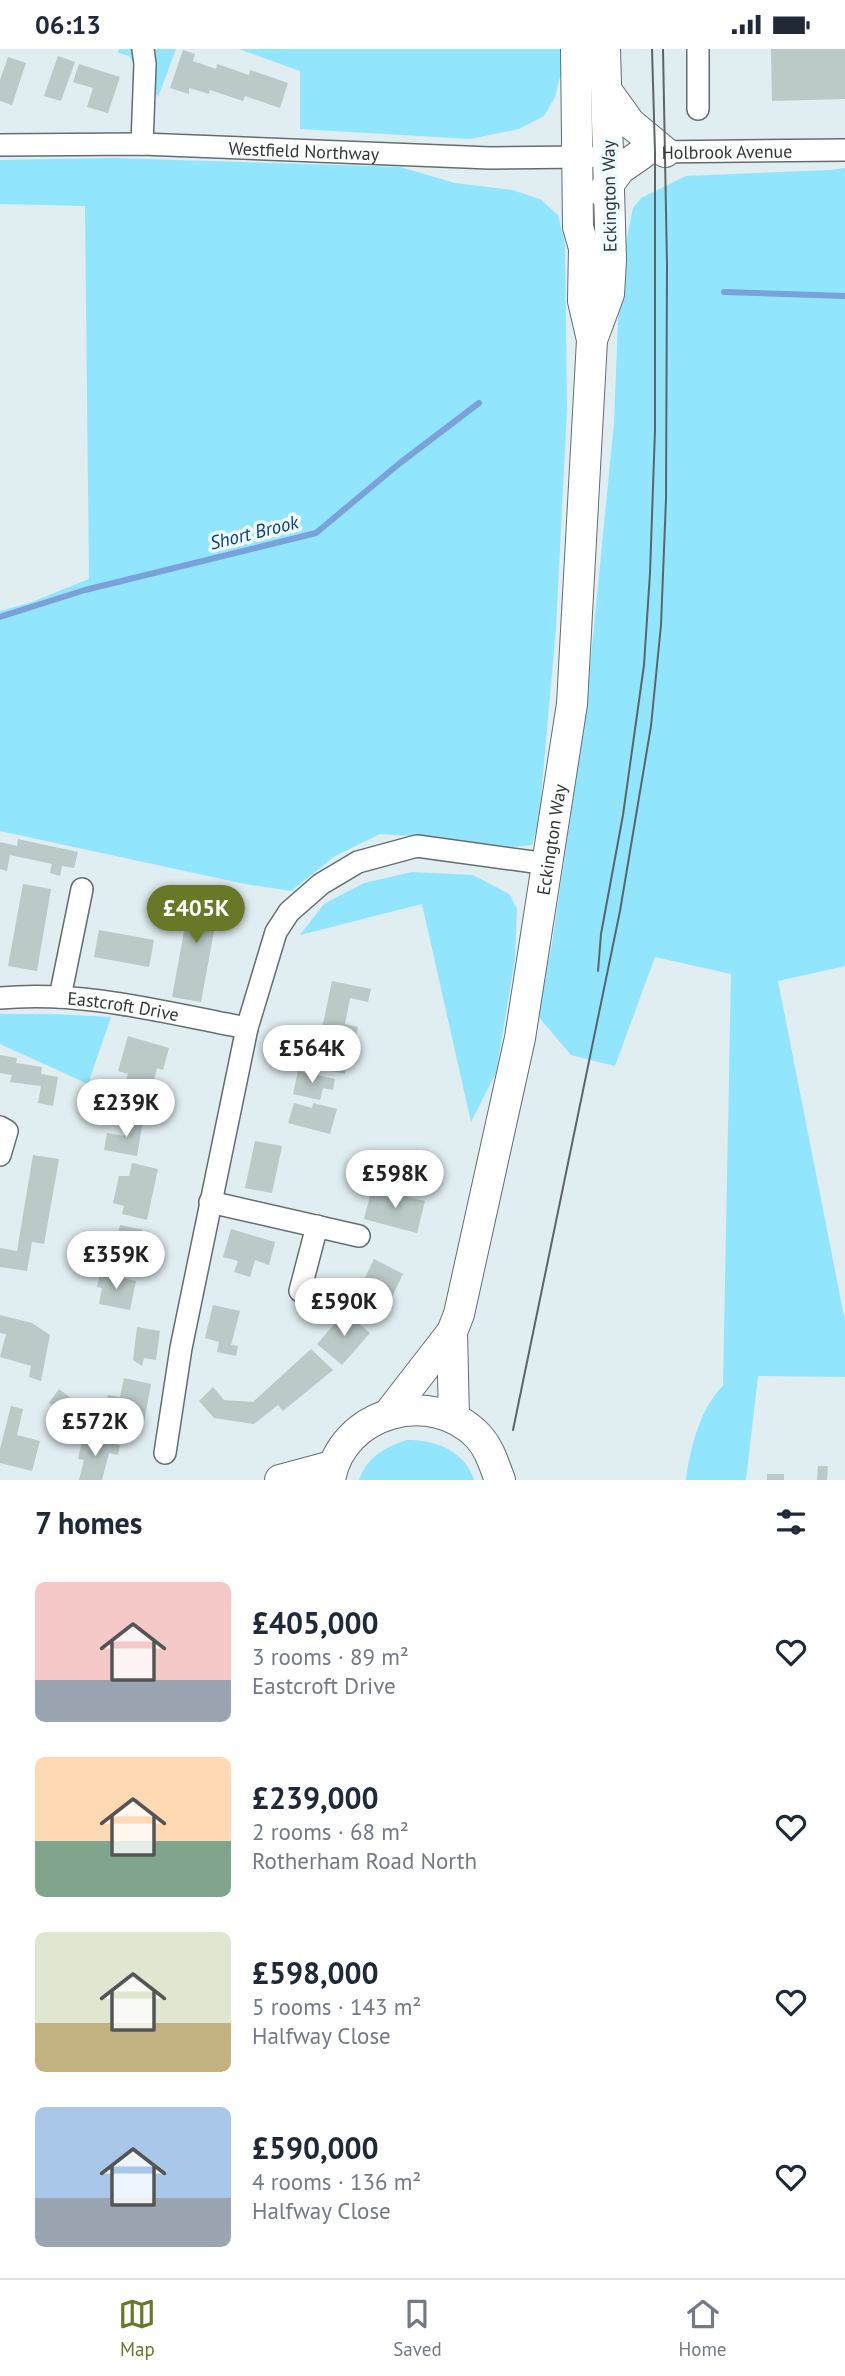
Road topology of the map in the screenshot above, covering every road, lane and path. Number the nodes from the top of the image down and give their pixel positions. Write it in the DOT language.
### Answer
graph roads {
  1 [pos="143,49"];
  2 [pos="576,49"];
  3 [pos="605,49"];
  4 [pos="698,49"];
  5 [pos="607,90"];
  6 [pos="698,109"];
  7 [pos="142,144"];
  8 [pos="0,145"];
  9 [pos="845,150"];
  10 [pos="654,153"];
  11 [pos="576,158"];
  12 [pos="608,169"];
  13 [pos="584,249"];
  14 [pos="592,340"];
  15 [pos="548,864"];
  16 [pos="82,890"];
  17 [pos="60,997"];
  18 [pos="0,998"];
  19 [pos="247,1028"];
  20 [pos="0,1127"];
  21 [pos="0,1155"];
  22 [pos="210,1202"];
  23 [pos="317,1226"];
  24 [pos="359,1236"];
  25 [pos="300,1291"];
  26 [pos="452,1332"];
  27 [pos="390,1412"];
  28 [pos="454,1418"];
  29 [pos="165,1453"];
  30 [pos="331,1473"];
  31 [pos="280,1480"];
  32 [pos="500,1480"];
  1 -- 7 [label="street"];
  2 -- 11 [label="main road, Eckington Way"];
  3 -- 5 [label="main road, Eckington Way"];
  4 -- 6 [label="street"];
  5 -- 10 [label="main road"];
  5 -- 12 [label="main road, Eckington Way"];
  7 -- 8 [label="street, Westfield Northway"];
  7 -- 11 [label="street, Westfield Northway"];
  9 -- 10 [label="street, Holbrook Avenue"];
  10 -- 12 [label="main road"];
  11 -- 12 [label="street, Westfield Northway"];
  11 -- 13 [label="main road, Eckington Way"];
  12 -- 13 [label="main road"];
  12 -- 14 [label="main road, Eckington Way"];
  13 -- 14 [label="main road, Eckington Way"];
  14 -- 15 [label="main road, Eckington Way"];
  15 -- 19 [label="street"];
  15 -- 26 [label="main road, Eckington Way"];
  16 -- 17 [label="street"];
  17 -- 18 [label="street, Eastcroft Drive"];
  17 -- 19 [label="street, Eastcroft Drive"];
  19 -- 22 [label="street"];
  20 -- 21 [label="street"];
  22 -- 23 [label="street"];
  22 -- 29 [label="street"];
  23 -- 24 [label="street"];
  23 -- 25 [label="street"];
  26 -- 27 [label="main road, Eckington Way"];
  26 -- 28 [label="main road, Eckington Way"];
  27 -- 28 [label="main road, Eckington Way"];
  27 -- 30 [label="main road, Eckington Way"];
  28 -- 32 [label="main road, Eckington Way"];
  30 -- 31 [label="main road"];
}
